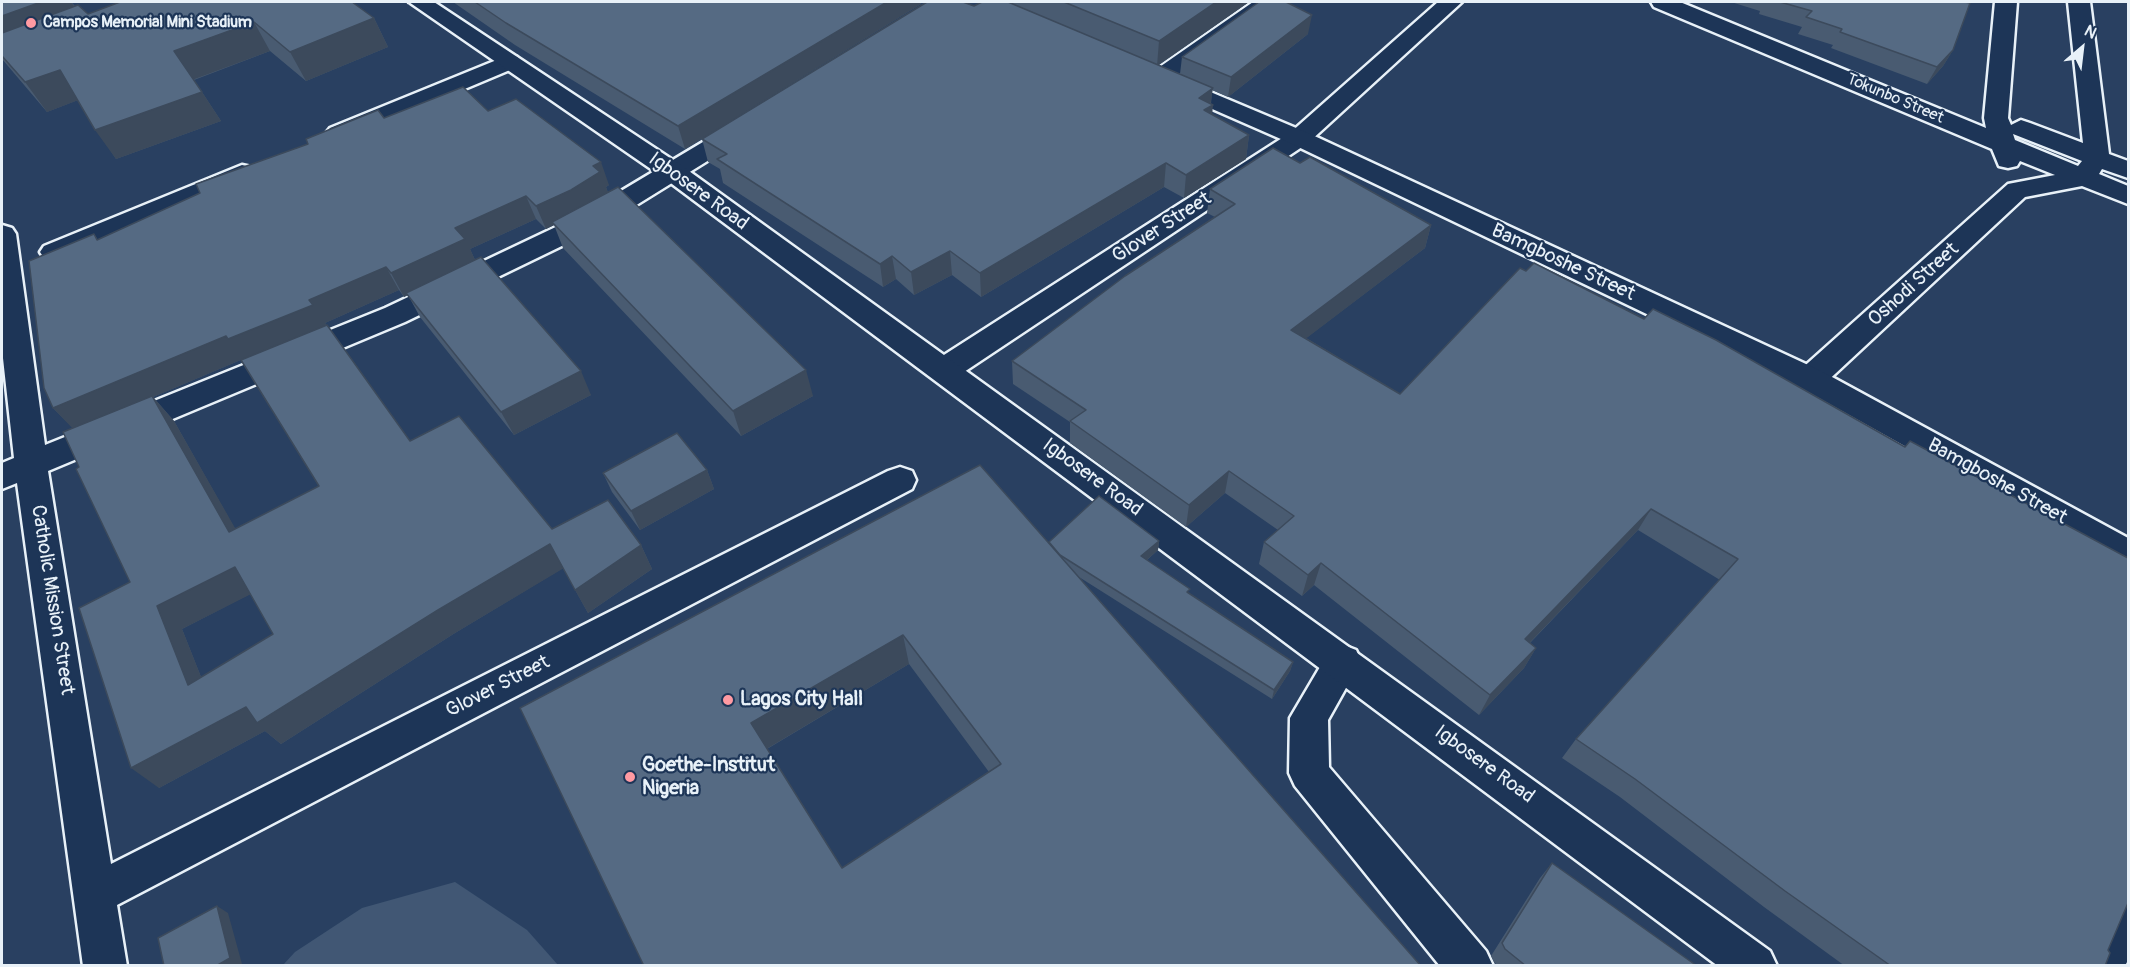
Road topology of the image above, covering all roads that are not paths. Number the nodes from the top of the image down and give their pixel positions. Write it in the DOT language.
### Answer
graph roads {
  1 [pos="420,2"];
  2 [pos="1267,2"];
  3 [pos="1451,2"];
  4 [pos="1662,2"];
  5 [pos="1712,2"];
  6 [pos="2006,2"];
  7 [pos="2079,2"];
  8 [pos="509,62"];
  9 [pos="763,116"];
  10 [pos="1996,118"];
  11 [pos="1299,138"];
  12 [pos="312,144"];
  13 [pos="2003,144"];
  14 [pos="269,162"];
  15 [pos="2090,168"];
  16 [pos="2128,170"];
  17 [pos="673,172"];
  18 [pos="2017,190"];
  19 [pos="2128,196"];
  20 [pos="2,234"];
  21 [pos="6,271"];
  22 [pos="944,370"];
  23 [pos="1810,379"];
  24 [pos="16,470"];
  25 [pos="900,480"];
  26 [pos="2128,554"];
  27 [pos="1343,662"];
  28 [pos="96,894"];
  29 [pos="2128,918"];
  30 [pos="105,966"];
  31 [pos="1471,966"];
  32 [pos="1755,966"];
  33 [pos="2102,966"];
  1 -- 8 [label="street, Igbosere Road"];
  2 -- 11 [label="street, Bamgboshe Street"];
  3 -- 11 [label="street, Glover Street"];
  4 -- 13 [label="street, Tokunbo Street"];
  5 -- 10 [label="street, Tokunbo Street"];
  6 -- 10 [label="street"];
  7 -- 15 [label="street"];
  8 -- 12 [label="street"];
  8 -- 17 [label="street, Igbosere Road"];
  9 -- 17 [label="street"];
  10 -- 13 [label="street"];
  10 -- 15 [label="street, Tokunbo Street"];
  11 -- 22 [label="street, Glover Street"];
  11 -- 23 [label="street, Bamgboshe Street"];
  13 -- 15 [label="street, Tokunbo Street"];
  13 -- 18 [label="street"];
  14 -- 21 [label="street"];
  15 -- 16 [label="street, Tokunbo Street"];
  15 -- 18 [label="street"];
  15 -- 19 [label="street, Tokunbo Street"];
  17 -- 22 [label="street, Igbosere Road"];
  17 -- 24 [label="street"];
  18 -- 23 [label="street, Oshodi Street"];
  20 -- 21 [label="street, Catholic Mission Street"];
  21 -- 24 [label="street, Catholic Mission Street"];
  22 -- 27 [label="street, Igbosere Road"];
  23 -- 26 [label="street, Bamgboshe Street"];
  24 -- 28 [label="street, Catholic Mission Street"];
  25 -- 28 [label="street, Glover Street"];
  27 -- 31 [label="street"];
  27 -- 32 [label="street, Igbosere Road"];
  28 -- 30 [label="street, Catholic Mission Street"];
  29 -- 33 [label="street"];
}
